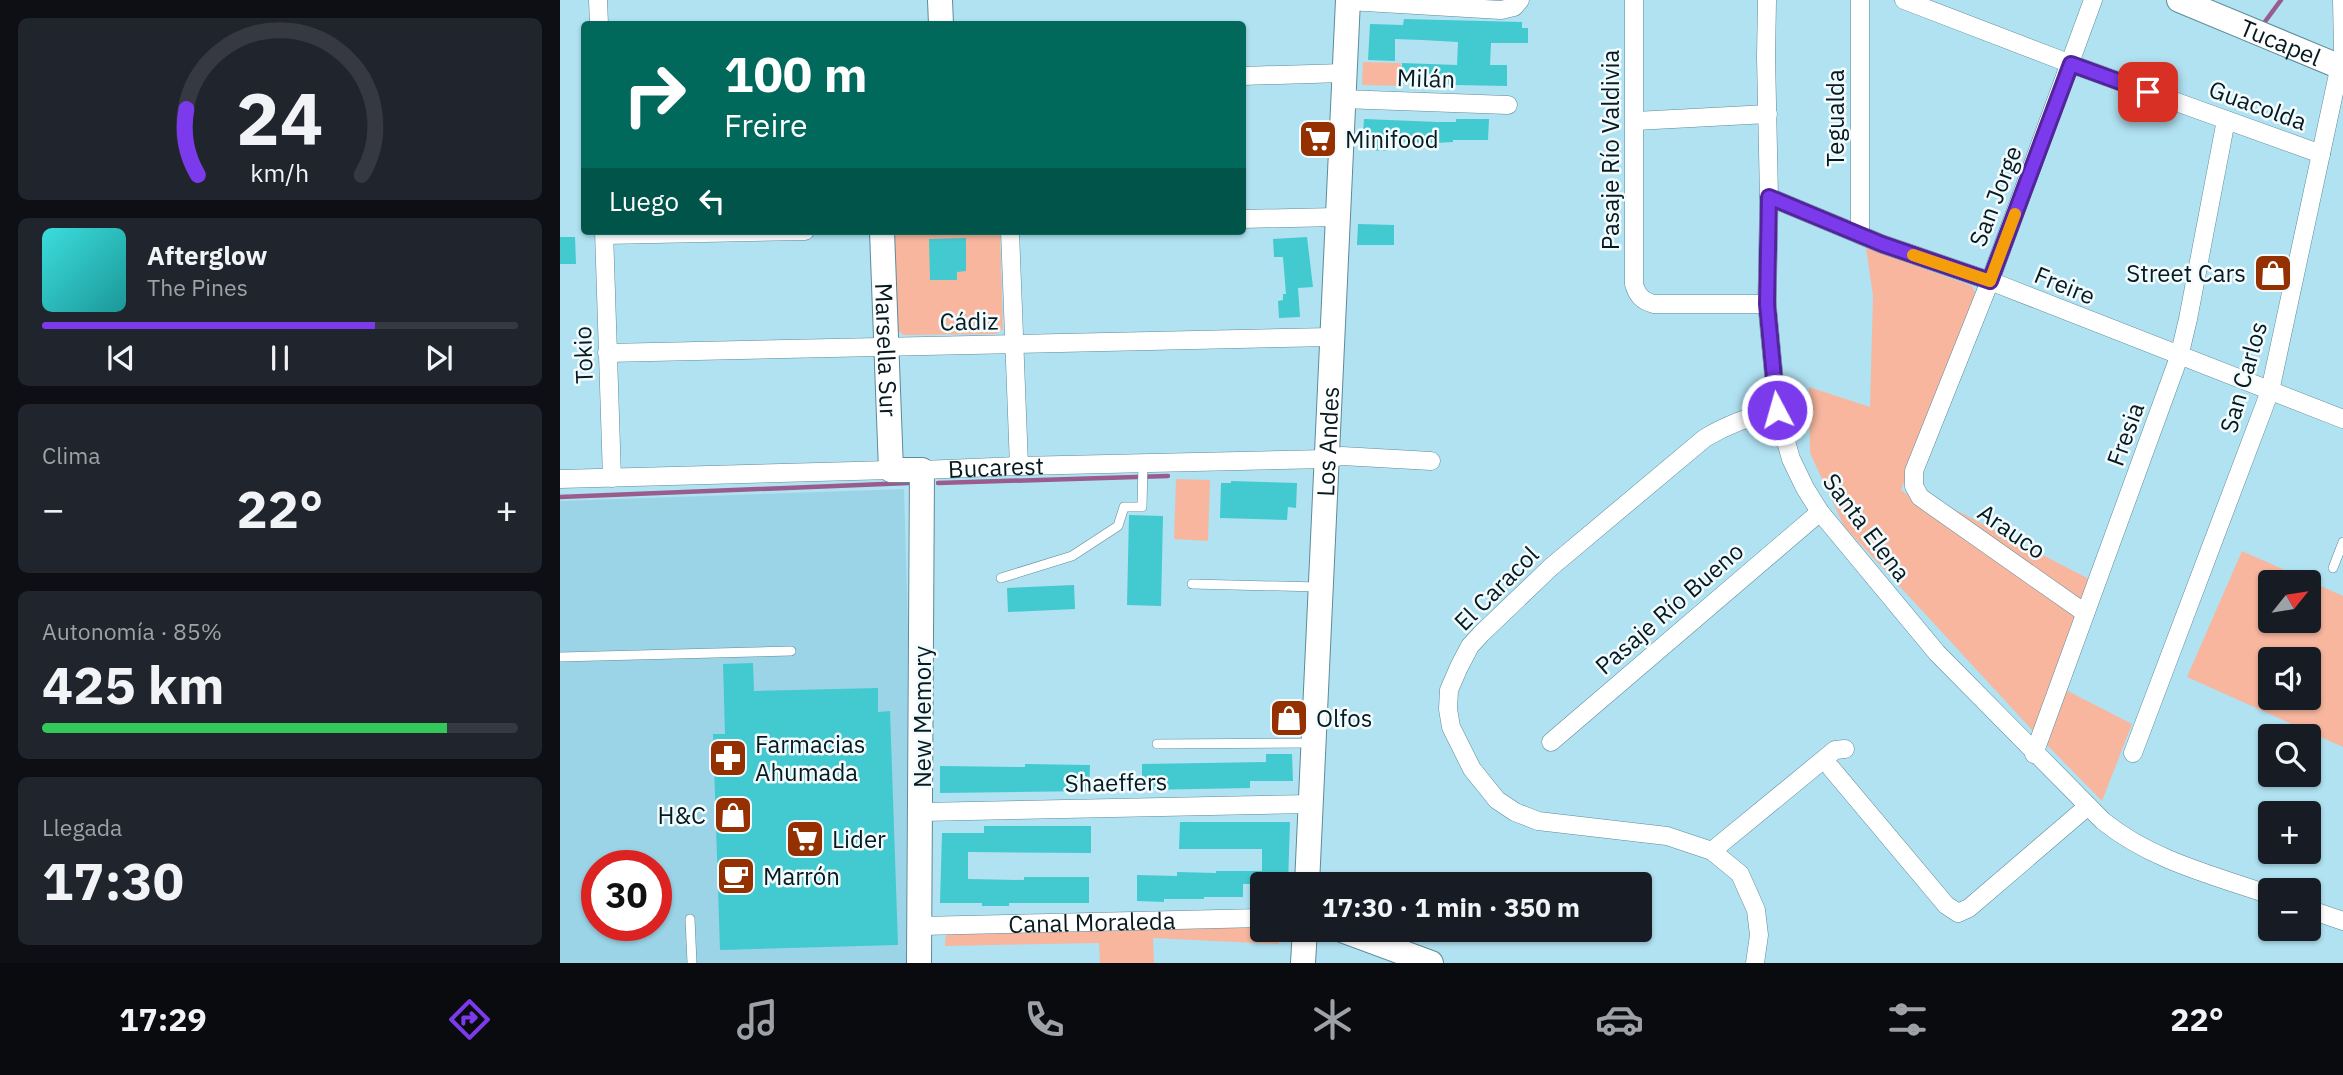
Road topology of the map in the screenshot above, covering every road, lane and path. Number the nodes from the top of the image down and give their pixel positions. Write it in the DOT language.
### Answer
graph roads {
  1 [pos="598,0"];
  2 [pos="940,0"];
  3 [pos="1634,0"];
  4 [pos="1767,0"];
  5 [pos="1860,0"];
  6 [pos="1904,0"];
  7 [pos="2093,0"];
  8 [pos="2179,0"];
  9 [pos="2343,0"];
  10 [pos="1348,1"];
  11 [pos="1517,4"];
  12 [pos="599,21"];
  13 [pos="941,21"];
  14 [pos="2071,64"];
  15 [pos="2341,67"];
  16 [pos="1344,73"];
  17 [pos="1246,76"];
  18 [pos="1342,99"];
  19 [pos="1508,105"];
  20 [pos="1768,114"];
  21 [pos="2226,120"];
  22 [pos="1634,121"];
  23 [pos="2321,154"];
  24 [pos="1769,197"];
  25 [pos="1336,217"];
  26 [pos="1246,219"];
  27 [pos="605,235"];
  28 [pos="882,235"];
  29 [pos="1010,235"];
  30 [pos="1860,235"];
  31 [pos="1990,281"];
  32 [pos="1767,304"];
  33 [pos="1331,337"];
  34 [pos="1014,345"];
  35 [pos="886,347"];
  36 [pos="607,353"];
  37 [pos="2179,357"];
  38 [pos="2270,391"];
  39 [pos="1777,410"];
  40 [pos="2343,419"];
  41 [pos="1327,459"];
  42 [pos="1431,461"];
  43 [pos="1143,463"];
  44 [pos="1019,466"];
  45 [pos="891,470"];
  46 [pos="922,470"];
  47 [pos="612,478"];
  48 [pos="560,479"];
  49 [pos="1913,486"];
  50 [pos="1820,512"];
  51 [pos="2343,542"];
  52 [pos="2333,568"];
  53 [pos="1001,578"];
  54 [pos="1192,584"];
  55 [pos="1320,587"];
  56 [pos="2085,613"];
  57 [pos="791,651"];
  58 [pos="560,657"];
  59 [pos="1551,741"];
  60 [pos="1313,743"];
  61 [pos="1157,744"];
  62 [pos="1845,750"];
  63 [pos="2133,753"];
  64 [pos="2034,754"];
  65 [pos="1831,768"];
  66 [pos="1311,804"];
  67 [pos="2088,806"];
  68 [pos="922,812"];
  69 [pos="1712,851"];
  70 [pos="1308,872"];
  71 [pos="2258,891"];
  72 [pos="2321,913"];
  73 [pos="1250,918"];
  74 [pos="690,919"];
  75 [pos="2343,921"];
  76 [pos="920,926"];
  77 [pos="1304,942"];
  78 [pos="1374,942"];
  79 [pos="692,963"];
  80 [pos="919,963"];
  81 [pos="1303,963"];
  82 [pos="1431,963"];
  83 [pos="1755,963"];
  1 -- 12 [label="street"];
  2 -- 13 [label="street"];
  3 -- 22 [label="street, Pasaje Río Valdivia"];
  4 -- 20 [label="street, Santa Elena"];
  5 -- 30 [label="street, Tegualda"];
  6 -- 14 [label="street, Guacolda"];
  7 -- 14 [label="street, San Jorge"];
  8 -- 15 [label="street, Tucapel"];
  9 -- 15 [label="street, San Carlos"];
  10 -- 11 [label="street"];
  10 -- 16 [label="street, Los Andes"];
  14 -- 21 [label="street, Guacolda"];
  14 -- 31 [label="street, San Jorge"];
  15 -- 23 [label="street, San Carlos"];
  16 -- 17 [label="street"];
  16 -- 18 [label="street, Los Andes"];
  18 -- 19 [label="street, Milán"];
  18 -- 25 [label="street, Los Andes"];
  20 -- 22 [label="street"];
  20 -- 24 [label="street, Santa Elena"];
  21 -- 23 [label="street, Guacolda"];
  21 -- 37 [label="street, Fresia"];
  22 -- 32 [label="street, Pasaje Río Valdivia"];
  23 -- 38 [label="street, San Carlos"];
  24 -- 30 [label="street, Freire"];
  24 -- 32 [label="street, Santa Elena"];
  25 -- 26 [label="street"];
  25 -- 33 [label="street, Los Andes"];
  27 -- 36 [label="street, Tokio"];
  28 -- 35 [label="street, Marsella Sur"];
  29 -- 34 [label="street"];
  30 -- 31 [label="street, Freire"];
  31 -- 37 [label="street, Freire"];
  31 -- 49 [label="street, San Jorge"];
  32 -- 39 [label="street, Santa Elena"];
  33 -- 34 [label="street, Cádiz"];
  33 -- 41 [label="street, Los Andes"];
  34 -- 35 [label="street, Cádiz"];
  34 -- 44 [label="street"];
  35 -- 36 [label="street, Cádiz"];
  35 -- 45 [label="street, Marsella Sur"];
  36 -- 47 [label="street, Tokio"];
  37 -- 38 [label="street, Freire"];
  37 -- 56 [label="street, Fresia"];
  38 -- 40 [label="street, Freire"];
  38 -- 63 [label="street, San Carlos"];
  39 -- 50 [label="street, Santa Elena"];
  39 -- 69 [label="street, El Caracol"];
  41 -- 42 [label="street, Bucarest"];
  41 -- 43 [label="street, Bucarest"];
  41 -- 55 [label="street, Los Andes"];
  43 -- 44 [label="street, Bucarest"];
  43 -- 53 [label="lane"];
  44 -- 46 [label="street, Bucarest"];
  45 -- 46 [label="street, Bucarest"];
  45 -- 47 [label="street, Bucarest"];
  46 -- 68 [label="street, New Memory"];
  47 -- 48 [label="street, Bucarest"];
  49 -- 56 [label="street, Arauco"];
  50 -- 59 [label="street, Pasaje Río Bueno"];
  50 -- 64 [label="street, Santa Elena"];
  51 -- 52 [label="lane"];
  54 -- 55 [label="lane"];
  55 -- 60 [label="street, Los Andes"];
  56 -- 64 [label="street, Fresia"];
  57 -- 58 [label="lane"];
  60 -- 61 [label="lane"];
  60 -- 66 [label="street, Los Andes"];
  62 -- 69 [label="street"];
  64 -- 67 [label="street, Santa Elena"];
  65 -- 67 [label="street"];
  66 -- 68 [label="street, Shaeffers"];
  66 -- 70 [label="street, Los Andes"];
  67 -- 71 [label="street, Santa Elena"];
  68 -- 76 [label="street, New Memory"];
  69 -- 83 [label="street, El Caracol"];
  72 -- 75 [label="street"];
  73 -- 76 [label="street, Canal Moraleda"];
  74 -- 79 [label="lane"];
  76 -- 80 [label="street, New Memory"];
  77 -- 81 [label="street"];
  78 -- 82 [label="street"];
}
